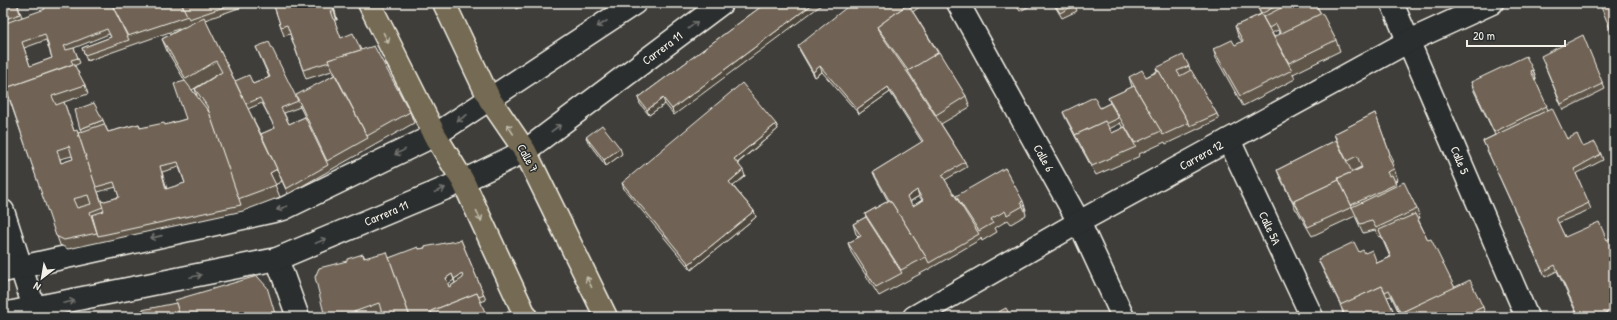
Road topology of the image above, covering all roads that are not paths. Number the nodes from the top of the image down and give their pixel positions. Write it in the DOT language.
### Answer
graph roads {
  1 [pos="369,3"];
  2 [pos="444,3"];
  3 [pos="635,3"];
  4 [pos="722,3"];
  5 [pos="958,3"];
  6 [pos="1392,3"];
  7 [pos="1492,3"];
  8 [pos="1409,41"];
  9 [pos="490,100"];
  10 [pos="435,135"];
  11 [pos="1229,140"];
  12 [pos="525,151"];
  13 [pos="463,181"];
  14 [pos="3,211"];
  15 [pos="1079,222"];
  16 [pos="278,259"];
  17 [pos="12,269"];
  18 [pos="36,313"];
  19 [pos="3,314"];
  20 [pos="298,317"];
  21 [pos="526,317"];
  22 [pos="606,317"];
  23 [pos="914,317"];
  24 [pos="1123,317"];
  25 [pos="1312,317"];
  26 [pos="1526,317"];
  1 -- 10 [label="main road, one-way"];
  2 -- 9 [label="main road, Calle 7"];
  3 -- 9 [label="street, one-way"];
  12 -- 4 [label="street, Carrera 11, one-way"];
  5 -- 15 [label="street, Calle 6"];
  6 -- 8 [label="street, Calle 5"];
  7 -- 8 [label="street, Carrera 12"];
  8 -- 11 [label="street, Carrera 12"];
  8 -- 26 [label="street, Calle 5"];
  9 -- 10 [label="street, one-way"];
  12 -- 9 [label="main road, Calle 7, one-way"];
  10 -- 13 [label="main road"];
  10 -- 17 [label="street, one-way"];
  11 -- 15 [label="street, Carrera 12"];
  11 -- 25 [label="street, Calle 5A"];
  12 -- 13 [label="street, Carrera 11"];
  22 -- 12 [label="main road, Calle 7, one-way"];
  16 -- 13 [label="street, Carrera 11, one-way"];
  13 -- 21 [label="main road, one-way"];
  14 -- 17 [label="street"];
  15 -- 23 [label="street, Carrera 12"];
  15 -- 24 [label="street, Calle 6"];
  18 -- 16 [label="street, Carrera 11, one-way"];
  16 -- 20 [label="street"];
  17 -- 18 [label="street"];
  18 -- 19 [label="street, Carrera 11"];
}
